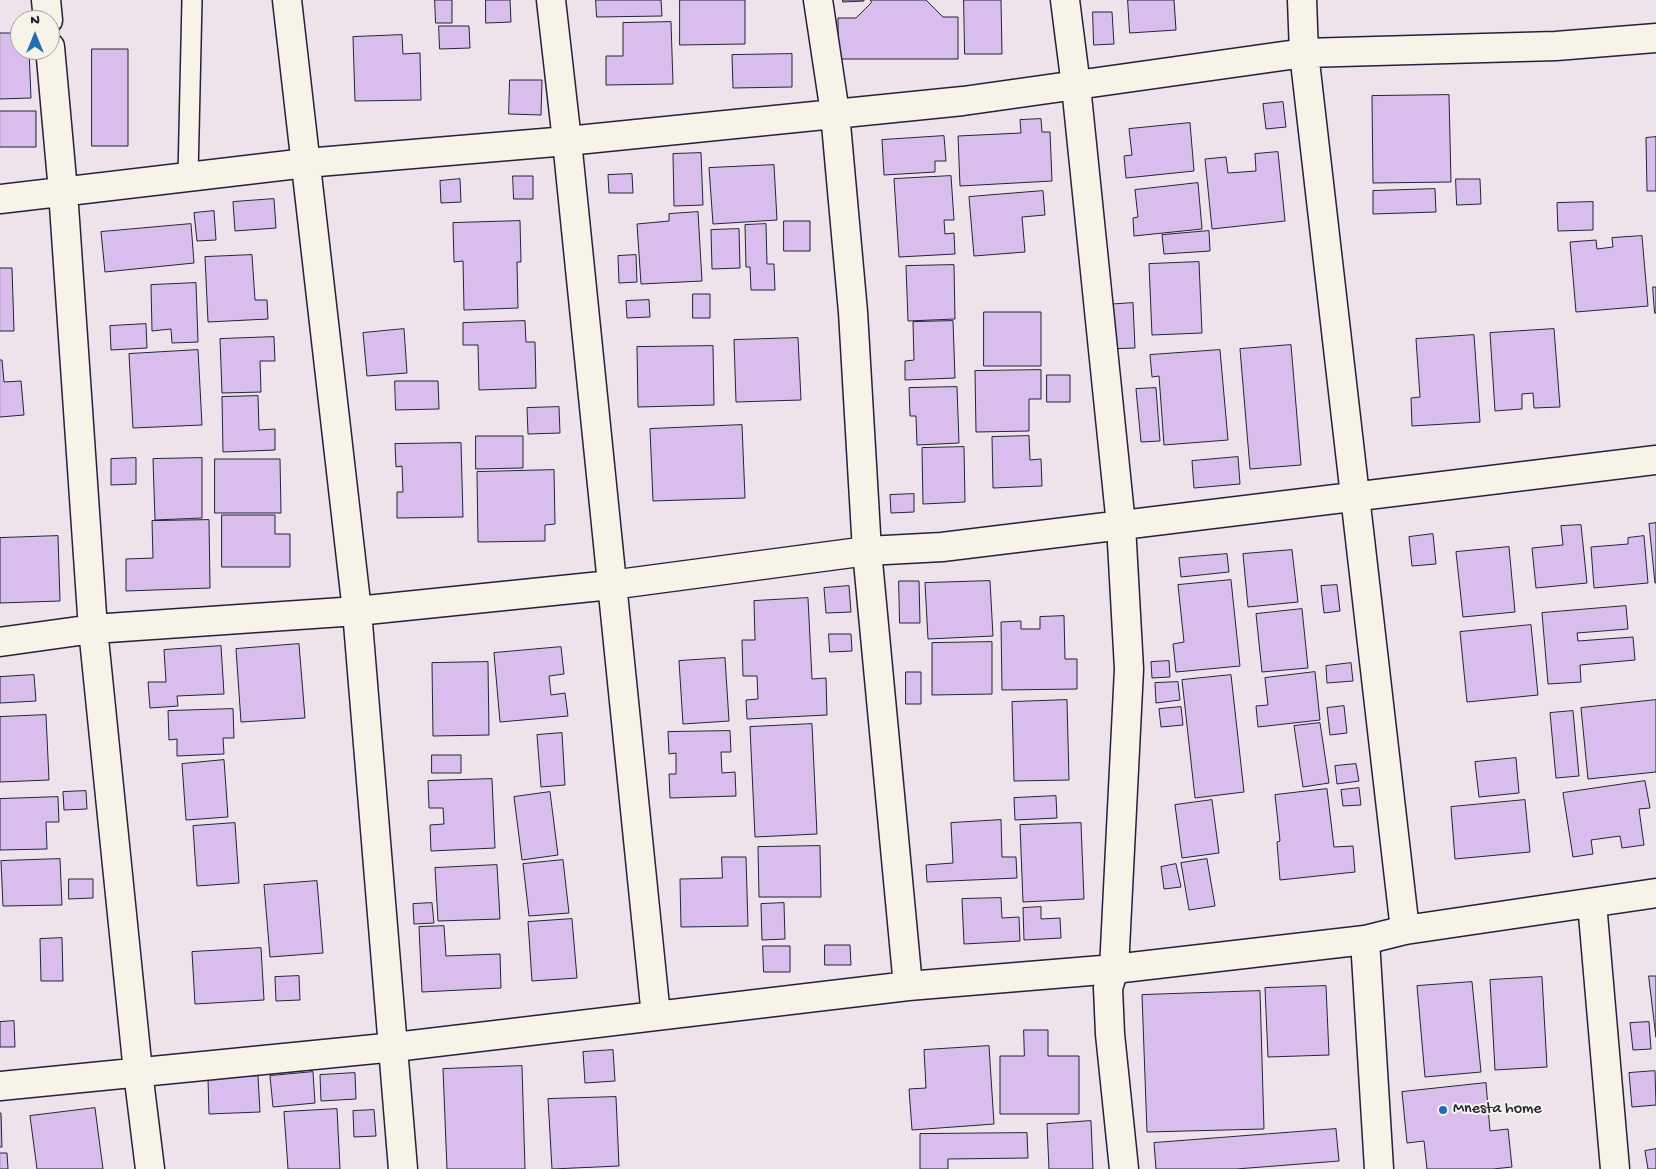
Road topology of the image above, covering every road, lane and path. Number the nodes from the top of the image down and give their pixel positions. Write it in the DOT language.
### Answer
graph roads {
  1 [pos="192,0"];
  2 [pos="287,0"];
  3 [pos="551,0"];
  4 [pos="818,0"];
  5 [pos="1065,0"];
  6 [pos="1302,0"];
  7 [pos="1656,38"];
  8 [pos="1304,53"];
  9 [pos="51,60"];
  10 [pos="1076,86"];
  11 [pos="835,113"];
  12 [pos="567,142"];
  13 [pos="306,163"];
  14 [pos="188,176"];
  15 [pos="63,191"];
  16 [pos="0,199"];
  17 [pos="1656,460"];
  18 [pos="1355,498"];
  19 [pos="1121,525"];
  20 [pos="867,551"];
  21 [pos="611,585"];
  22 [pos="358,611"];
  23 [pos="93,629"];
  24 [pos="0,642"];
  25 [pos="1656,893"];
  26 [pos="1592,903"];
  27 [pos="1405,930"];
  28 [pos="1365,940"];
  29 [pos="1114,969"];
  30 [pos="908,986"];
  31 [pos="656,1016"];
  32 [pos="395,1047"];
  33 [pos="138,1072"];
  34 [pos="0,1086"];
  35 [pos="150,1169"];
  36 [pos="404,1169"];
  37 [pos="1124,1169"];
  38 [pos="1380,1169"];
  39 [pos="1615,1169"];
  1 -- 14 [label="lane"];
  2 -- 13 [label="street"];
  3 -- 12 [label="street"];
  4 -- 11 [label="street"];
  5 -- 10 [label="street"];
  6 -- 8 [label="street"];
  7 -- 8 [label="street"];
  8 -- 10 [label="street"];
  8 -- 18 [label="street"];
  9 -- 15 [label="street"];
  10 -- 11 [label="street"];
  10 -- 19 [label="street"];
  11 -- 12 [label="street"];
  11 -- 20 [label="street"];
  12 -- 13 [label="street"];
  12 -- 21 [label="street"];
  13 -- 14 [label="street"];
  13 -- 22 [label="street"];
  14 -- 15 [label="street"];
  15 -- 16 [label="street"];
  15 -- 23 [label="street"];
  17 -- 18 [label="street"];
  18 -- 19 [label="street"];
  18 -- 27 [label="street"];
  19 -- 20 [label="street"];
  19 -- 29 [label="street"];
  20 -- 21 [label="street"];
  20 -- 30 [label="street"];
  21 -- 22 [label="street"];
  21 -- 31 [label="street"];
  22 -- 23 [label="street"];
  22 -- 32 [label="street"];
  23 -- 24 [label="street"];
  23 -- 33 [label="street"];
  25 -- 26 [label="street"];
  26 -- 27 [label="street"];
  26 -- 39 [label="street"];
  27 -- 28 [label="street"];
  28 -- 29 [label="street"];
  28 -- 38 [label="street"];
  29 -- 30 [label="street"];
  29 -- 37 [label="street"];
  30 -- 31 [label="street"];
  31 -- 32 [label="street"];
  32 -- 33 [label="street"];
  32 -- 36 [label="street"];
  33 -- 34 [label="street"];
  33 -- 35 [label="street"];
}
